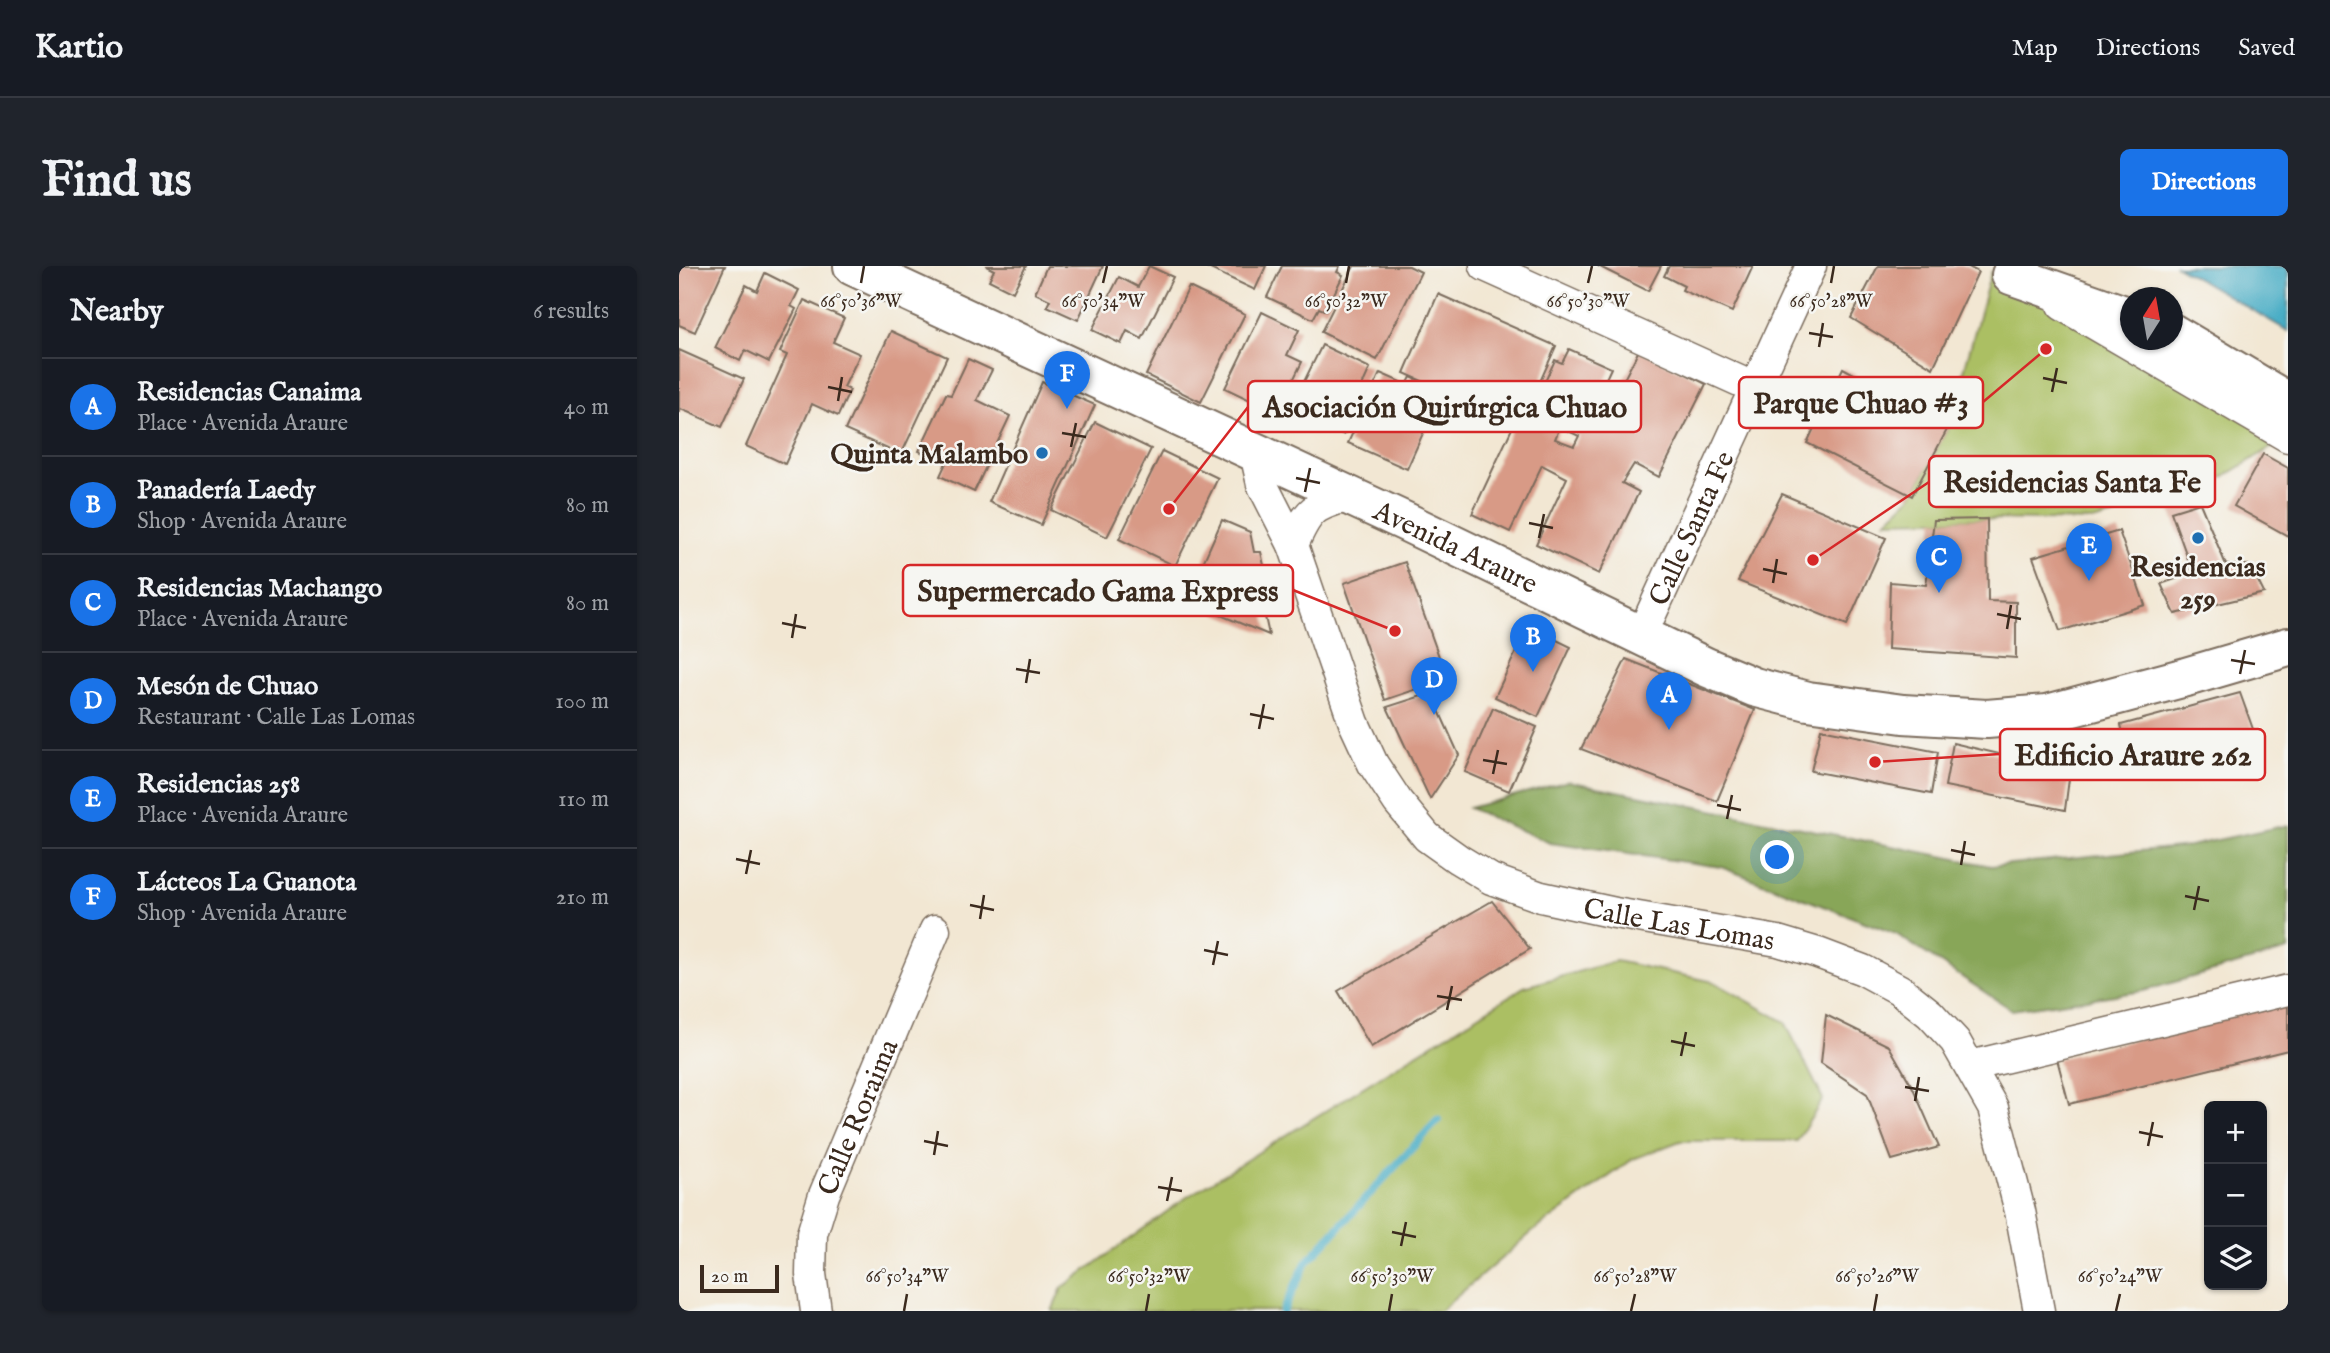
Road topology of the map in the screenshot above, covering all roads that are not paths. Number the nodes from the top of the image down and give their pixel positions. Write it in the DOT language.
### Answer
graph roads {
  1 [pos="853,266"];
  2 [pos="1485,266"];
  3 [pos="1790,266"];
  4 [pos="1811,266"];
  5 [pos="2054,266"];
  6 [pos="2003,270"];
  7 [pos="2120,303"];
  8 [pos="2120,313"];
  9 [pos="2183,340"];
  10 [pos="1748,384"];
  11 [pos="2288,402"];
  12 [pos="2288,437"];
  13 [pos="1255,453"];
  14 [pos="1351,496"];
  15 [pos="1293,545"];
  16 [pos="1633,632"];
  17 [pos="2288,646"];
  18 [pos="935,930"];
  19 [pos="2288,990"];
  20 [pos="1970,1066"];
  21 [pos="816,1311"];
  22 [pos="2039,1311"];
  1 -- 13 [label="street, Avenida Araure"];
  2 -- 10 [label="street"];
  3 -- 10 [label="street, Calle Santa Fe"];
  4 -- 10 [label="street, Calle Santa Fe"];
  5 -- 7 [label="street"];
  6 -- 8 [label="street"];
  6 -- 12 [label="street"];
  9 -- 11 [label="street"];
  10 -- 16 [label="street, Calle Santa Fe"];
  13 -- 14 [label="street, Avenida Araure"];
  13 -- 15 [label="street, Calle Las Lomas"];
  14 -- 15 [label="street"];
  14 -- 16 [label="street, Avenida Araure"];
  15 -- 20 [label="street, Calle Las Lomas"];
  16 -- 17 [label="street, Avenida Araure"];
  18 -- 21 [label="street, Calle Roraima"];
  19 -- 20 [label="street"];
  20 -- 22 [label="street, Calle Las Lomas"];
}
